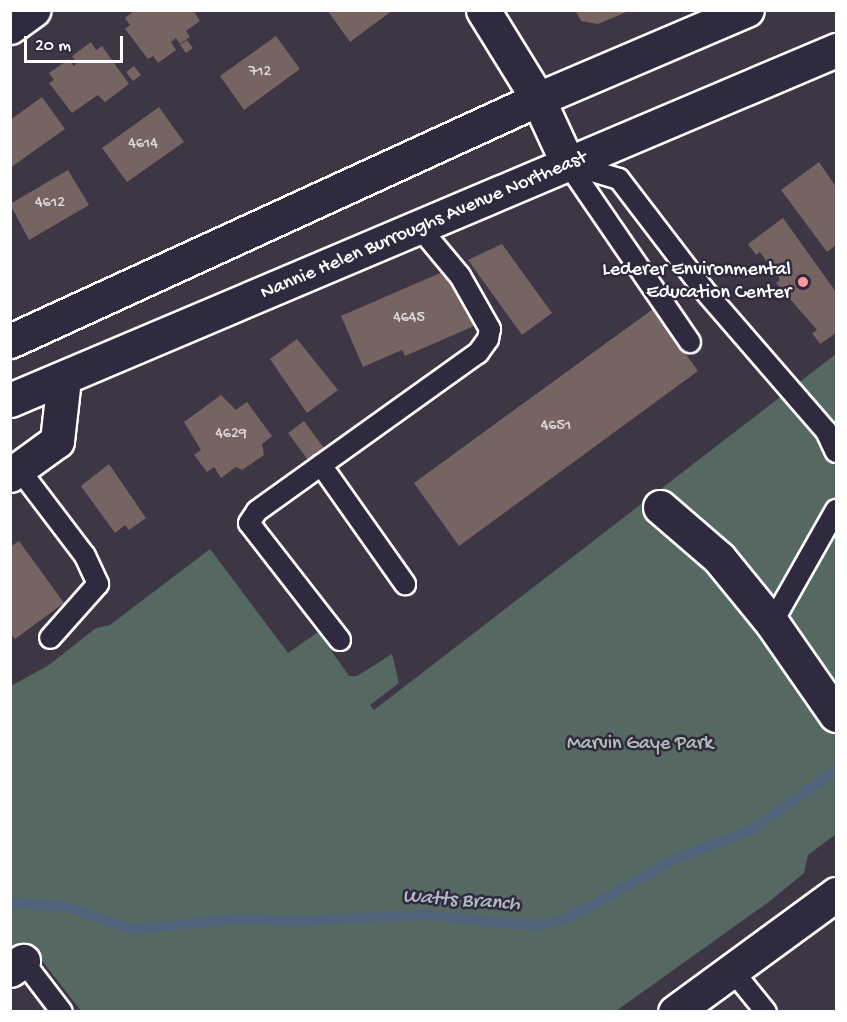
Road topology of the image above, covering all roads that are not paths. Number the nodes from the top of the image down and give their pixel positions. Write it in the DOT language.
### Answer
graph roads {
  1 [pos="33,10"];
  2 [pos="483,10"];
  3 [pos="747,10"];
  4 [pos="10,27"];
  5 [pos="837,50"];
  6 [pos="538,99"];
  7 [pos="568,164"];
  8 [pos="420,228"];
  9 [pos="10,341"];
  10 [pos="690,342"];
  11 [pos="64,380"];
  12 [pos="10,400"];
  13 [pos="837,452"];
  14 [pos="321,465"];
  15 [pos="15,472"];
  16 [pos="660,507"];
  17 [pos="837,510"];
  18 [pos="405,584"];
  19 [pos="772,623"];
  20 [pos="50,638"];
  21 [pos="340,640"];
  22 [pos="837,714"];
  23 [pos="837,894"];
  24 [pos="17,965"];
  25 [pos="732,970"];
  26 [pos="62,1011"];
  27 [pos="675,1011"];
  28 [pos="766,1011"];
  1 -- 4 [label="main road"];
  2 -- 6 [label="main road"];
  3 -- 6 [label="main road"];
  5 -- 7 [label="main road, Nannie Helen Burroughs Avenue Northeast"];
  6 -- 7 [label="main road"];
  6 -- 9 [label="main road"];
  7 -- 8 [label="main road, Nannie Helen Burroughs Avenue Northeast"];
  7 -- 10 [label="lane"];
  7 -- 13 [label="lane"];
  8 -- 11 [label="main road, Nannie Helen Burroughs Avenue Northeast"];
  8 -- 14 [label="lane"];
  11 -- 12 [label="main road, Nannie Helen Burroughs Avenue Northeast"];
  11 -- 15 [label="main road"];
  14 -- 18 [label="lane"];
  14 -- 21 [label="lane"];
  15 -- 20 [label="lane"];
  16 -- 19 [label="main road"];
  17 -- 19 [label="lane"];
  19 -- 22 [label="main road"];
  23 -- 25 [label="main road"];
  24 -- 26 [label="lane"];
  25 -- 27 [label="main road"];
  25 -- 28 [label="lane"];
}
